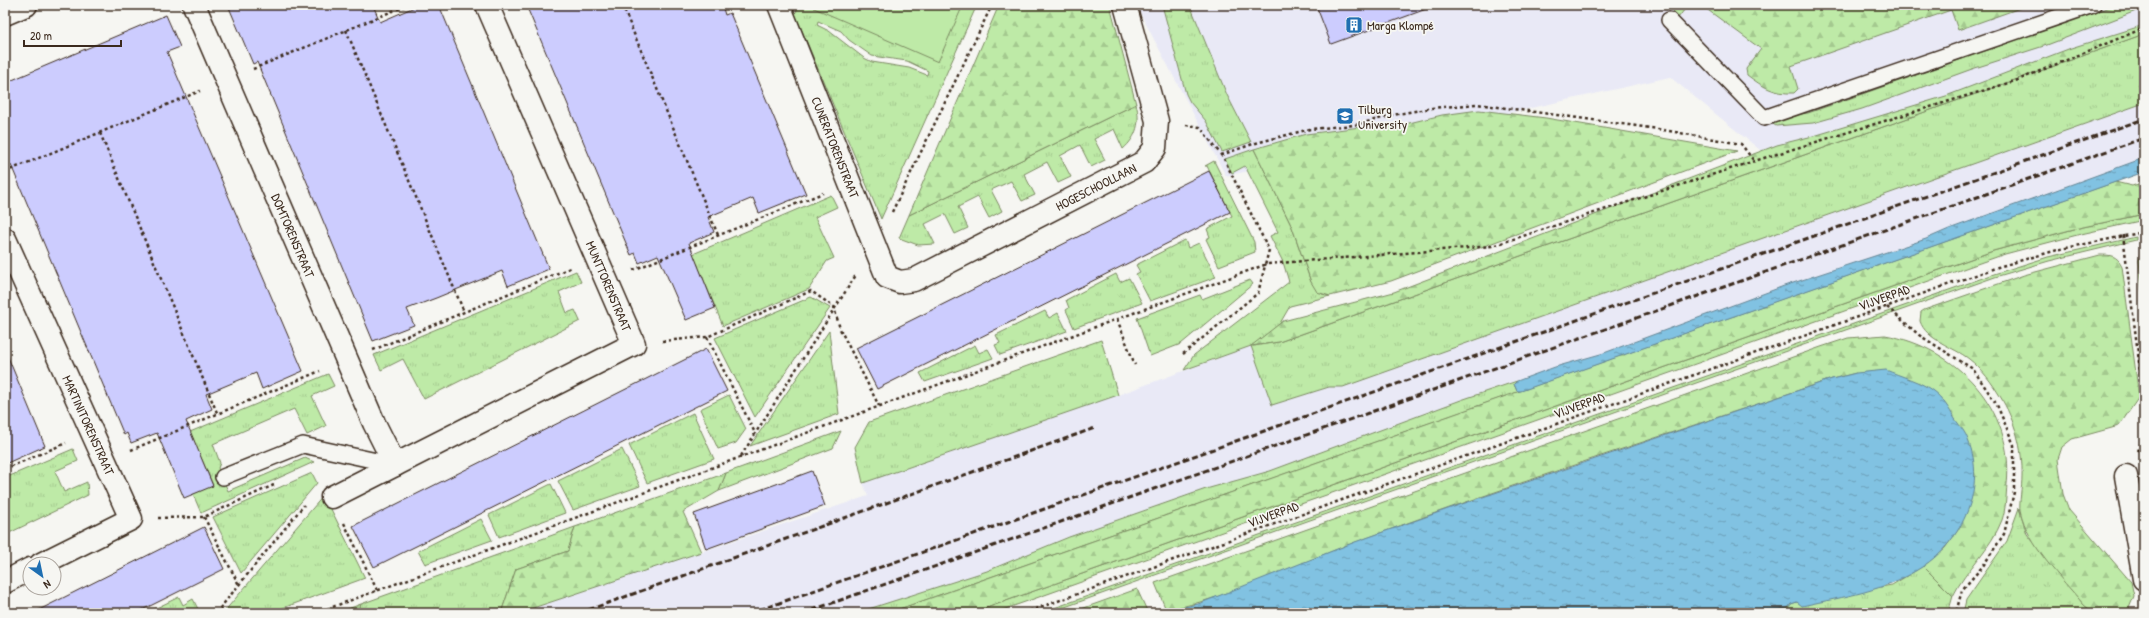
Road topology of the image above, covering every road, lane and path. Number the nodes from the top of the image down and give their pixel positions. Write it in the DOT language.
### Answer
graph roads {
  1 [pos="26,5"];
  2 [pos="194,5"];
  3 [pos="487,5"];
  4 [pos="622,5"];
  5 [pos="779,5"];
  6 [pos="992,5"];
  7 [pos="1125,5"];
  8 [pos="2093,5"];
  9 [pos="5,14"];
  10 [pos="1669,20"];
  11 [pos="2144,28"];
  12 [pos="346,30"];
  13 [pos="1157,120"];
  14 [pos="100,133"];
  15 [pos="1221,155"];
  16 [pos="1754,161"];
  17 [pos="849,182"];
  18 [pos="2144,232"];
  19 [pos="718,235"];
  20 [pos="2123,235"];
  21 [pos="5,239"];
  22 [pos="875,248"];
  23 [pos="1267,264"];
  24 [pos="606,281"];
  25 [pos="900,282"];
  26 [pos="834,307"];
  27 [pos="1887,307"];
  28 [pos="464,312"];
  29 [pos="1117,319"];
  30 [pos="707,337"];
  31 [pos="634,344"];
  32 [pos="1183,354"];
  33 [pos="1135,365"];
  34 [pos="2144,401"];
  35 [pos="879,406"];
  36 [pos="218,415"];
  37 [pos="91,433"];
  38 [pos="755,433"];
  39 [pos="740,457"];
  40 [pos="395,465"];
  41 [pos="5,469"];
  42 [pos="2126,476"];
  43 [pos="223,477"];
  44 [pos="282,482"];
  45 [pos="332,497"];
  46 [pos="204,517"];
  47 [pos="131,519"];
  48 [pos="57,556"];
  49 [pos="22,573"];
  50 [pos="2144,579"];
  51 [pos="5,582"];
  52 [pos="239,585"];
  53 [pos="377,590"];
  54 [pos="216,613"];
  55 [pos="316,613"];
  56 [pos="1024,613"];
  57 [pos="1956,613"];
  1 -- 9 [label="street"];
  2 -- 40 [label="street, DOMTORENSTRAAT"];
  3 -- 24 [label="street, MUNTTORENSTRAAT"];
  4 -- 19 [label="path"];
  5 -- 17 [label="street, CUNERATORENSTRAAT"];
  6 -- 22 [label="path"];
  7 -- 13 [label="street, HOGESCHOOLLAAN"];
  8 -- 10 [label="lane"];
  11 -- 16 [label="path"];
  12 -- 28 [label="path"];
  13 -- 15 [label="path"];
  13 -- 25 [label="street, HOGESCHOOLLAAN"];
  14 -- 36 [label="path"];
  15 -- 16 [label="path"];
  15 -- 23 [label="path"];
  16 -- 23 [label="path"];
  17 -- 19 [label="path"];
  17 -- 22 [label="street, CUNERATORENSTRAAT"];
  18 -- 20 [label="path, VIJVERPAD"];
  19 -- 24 [label="path"];
  20 -- 27 [label="path, VIJVERPAD"];
  20 -- 34 [label="path"];
  21 -- 37 [label="street, MARTINITORENSTRAAT"];
  22 -- 25 [label="street, CUNERATORENSTRAAT"];
  22 -- 26 [label="path"];
  23 -- 29 [label="path"];
  23 -- 32 [label="path"];
  24 -- 31 [label="street, MUNTTORENSTRAAT"];
  26 -- 30 [label="path"];
  26 -- 35 [label="path"];
  26 -- 38 [label="path"];
  27 -- 56 [label="path, VIJVERPAD"];
  27 -- 57 [label="path"];
  29 -- 33 [label="path"];
  29 -- 35 [label="path"];
  30 -- 31 [label="path"];
  30 -- 38 [label="path"];
  31 -- 40 [label="street, MUNTTORENSTRAAT"];
  35 -- 39 [label="path"];
  37 -- 41 [label="path"];
  37 -- 47 [label="street, MARTINITORENSTRAAT"];
  38 -- 39 [label="path"];
  39 -- 53 [label="path"];
  40 -- 43 [label="lane"];
  40 -- 45 [label="street, MUNTTORENSTRAAT"];
  42 -- 50 [label="street"];
  44 -- 46 [label="path"];
  45 -- 52 [label="path"];
  45 -- 53 [label="path"];
  46 -- 47 [label="path"];
  46 -- 52 [label="path"];
  47 -- 48 [label="street"];
  49 -- 51 [label="street"];
  52 -- 54 [label="path"];
  53 -- 55 [label="path"];
}
